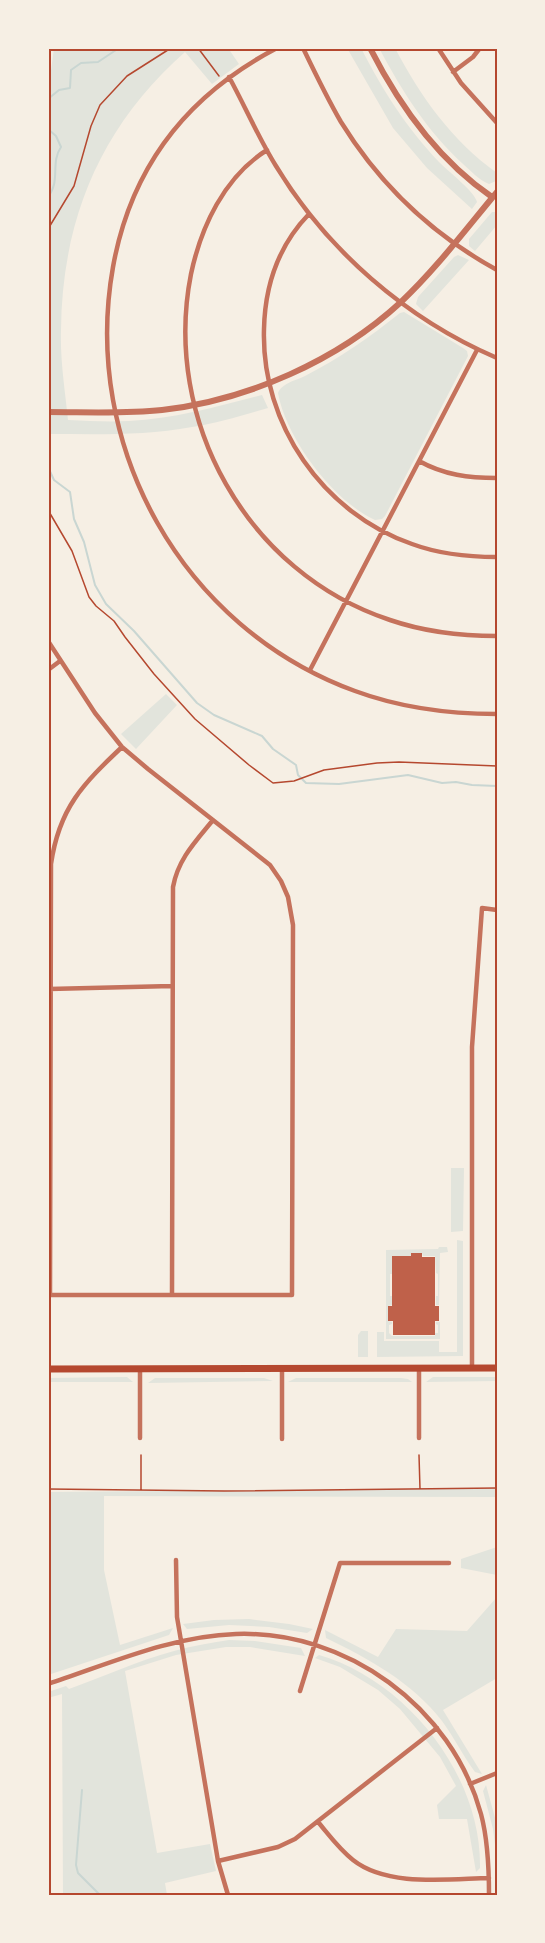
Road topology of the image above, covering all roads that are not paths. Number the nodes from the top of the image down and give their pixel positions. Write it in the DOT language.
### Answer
graph roads {
  1 [pos="277,48"];
  2 [pos="303,48"];
  3 [pos="370,48"];
  4 [pos="438,48"];
  5 [pos="480,48"];
  6 [pos="453,72"];
  7 [pos="229,77"];
  8 [pos="497,123"];
  9 [pos="267,150"];
  10 [pos="495,197"];
  11 [pos="309,214"];
  12 [pos="454,243"];
  13 [pos="497,270"];
  14 [pos="401,302"];
  15 [pos="477,350"];
  16 [pos="497,358"];
  17 [pos="270,383"];
  18 [pos="194,405"];
  19 [pos="48,412"];
  20 [pos="115,412"];
  21 [pos="419,461"];
  22 [pos="497,478"];
  23 [pos="382,531"];
  24 [pos="497,557"];
  25 [pos="346,601"];
  26 [pos="497,636"];
  27 [pos="48,641"];
  28 [pos="60,661"];
  29 [pos="48,669"];
  30 [pos="310,670"];
  31 [pos="497,714"];
  32 [pos="122,747"];
  33 [pos="213,820"];
  34 [pos="497,910"];
  35 [pos="172,986"];
  36 [pos="49,989"];
  37 [pos="172,1295"];
  38 [pos="282,1368"];
  39 [pos="419,1368"];
  40 [pos="472,1368"];
  41 [pos="497,1368"];
  42 [pos="48,1369"];
  43 [pos="140,1369"];
  44 [pos="140,1438"];
  45 [pos="419,1438"];
  46 [pos="282,1439"];
  47 [pos="176,1560"];
  48 [pos="449,1563"];
  49 [pos="181,1641"];
  50 [pos="315,1643"];
  51 [pos="48,1684"];
  52 [pos="300,1691"];
  53 [pos="437,1728"];
  54 [pos="497,1773"];
  55 [pos="470,1784"];
  56 [pos="318,1822"];
  57 [pos="218,1861"];
  58 [pos="489,1878"];
  59 [pos="228,1895"];
  60 [pos="489,1895"];
  1 -- 7 [label="street"];
  2 -- 12 [label="street"];
  3 -- 10 [label="street"];
  4 -- 6 [label="street"];
  5 -- 6 [label="street"];
  6 -- 8 [label="street"];
  7 -- 9 [label="street"];
  7 -- 20 [label="street"];
  9 -- 11 [label="street"];
  9 -- 18 [label="street"];
  10 -- 12 [label="street"];
  11 -- 14 [label="street"];
  11 -- 17 [label="street"];
  12 -- 13 [label="street"];
  12 -- 14 [label="street"];
  14 -- 15 [label="street"];
  14 -- 17 [label="street"];
  15 -- 16 [label="street"];
  15 -- 21 [label="street"];
  17 -- 18 [label="street"];
  17 -- 23 [label="street"];
  18 -- 20 [label="street"];
  18 -- 25 [label="street"];
  19 -- 20 [label="street"];
  20 -- 30 [label="street"];
  21 -- 22 [label="street"];
  21 -- 23 [label="street"];
  23 -- 24 [label="street"];
  23 -- 25 [label="street"];
  25 -- 26 [label="street"];
  25 -- 30 [label="street"];
  27 -- 28 [label="street"];
  28 -- 29 [label="street"];
  28 -- 32 [label="street"];
  30 -- 31 [label="street"];
  32 -- 33 [label="street"];
  32 -- 36 [label="street"];
  33 -- 35 [label="street"];
  33 -- 37 [label="street"];
  34 -- 40 [label="street"];
  35 -- 36 [label="street"];
  35 -- 37 [label="street"];
  36 -- 37 [label="street"];
  38 -- 39 [label="main road"];
  38 -- 43 [label="main road"];
  38 -- 46 [label="street"];
  39 -- 40 [label="main road"];
  39 -- 45 [label="street"];
  40 -- 41 [label="main road"];
  42 -- 43 [label="main road"];
  43 -- 44 [label="street"];
  47 -- 49 [label="street"];
  48 -- 50 [label="street"];
  49 -- 50 [label="street"];
  49 -- 51 [label="street"];
  49 -- 57 [label="street"];
  50 -- 52 [label="street"];
  50 -- 53 [label="street"];
  53 -- 55 [label="street"];
  53 -- 56 [label="street"];
  54 -- 55 [label="street"];
  55 -- 58 [label="street"];
  56 -- 57 [label="street"];
  56 -- 58 [label="street"];
  57 -- 59 [label="street"];
  58 -- 60 [label="street"];
}
